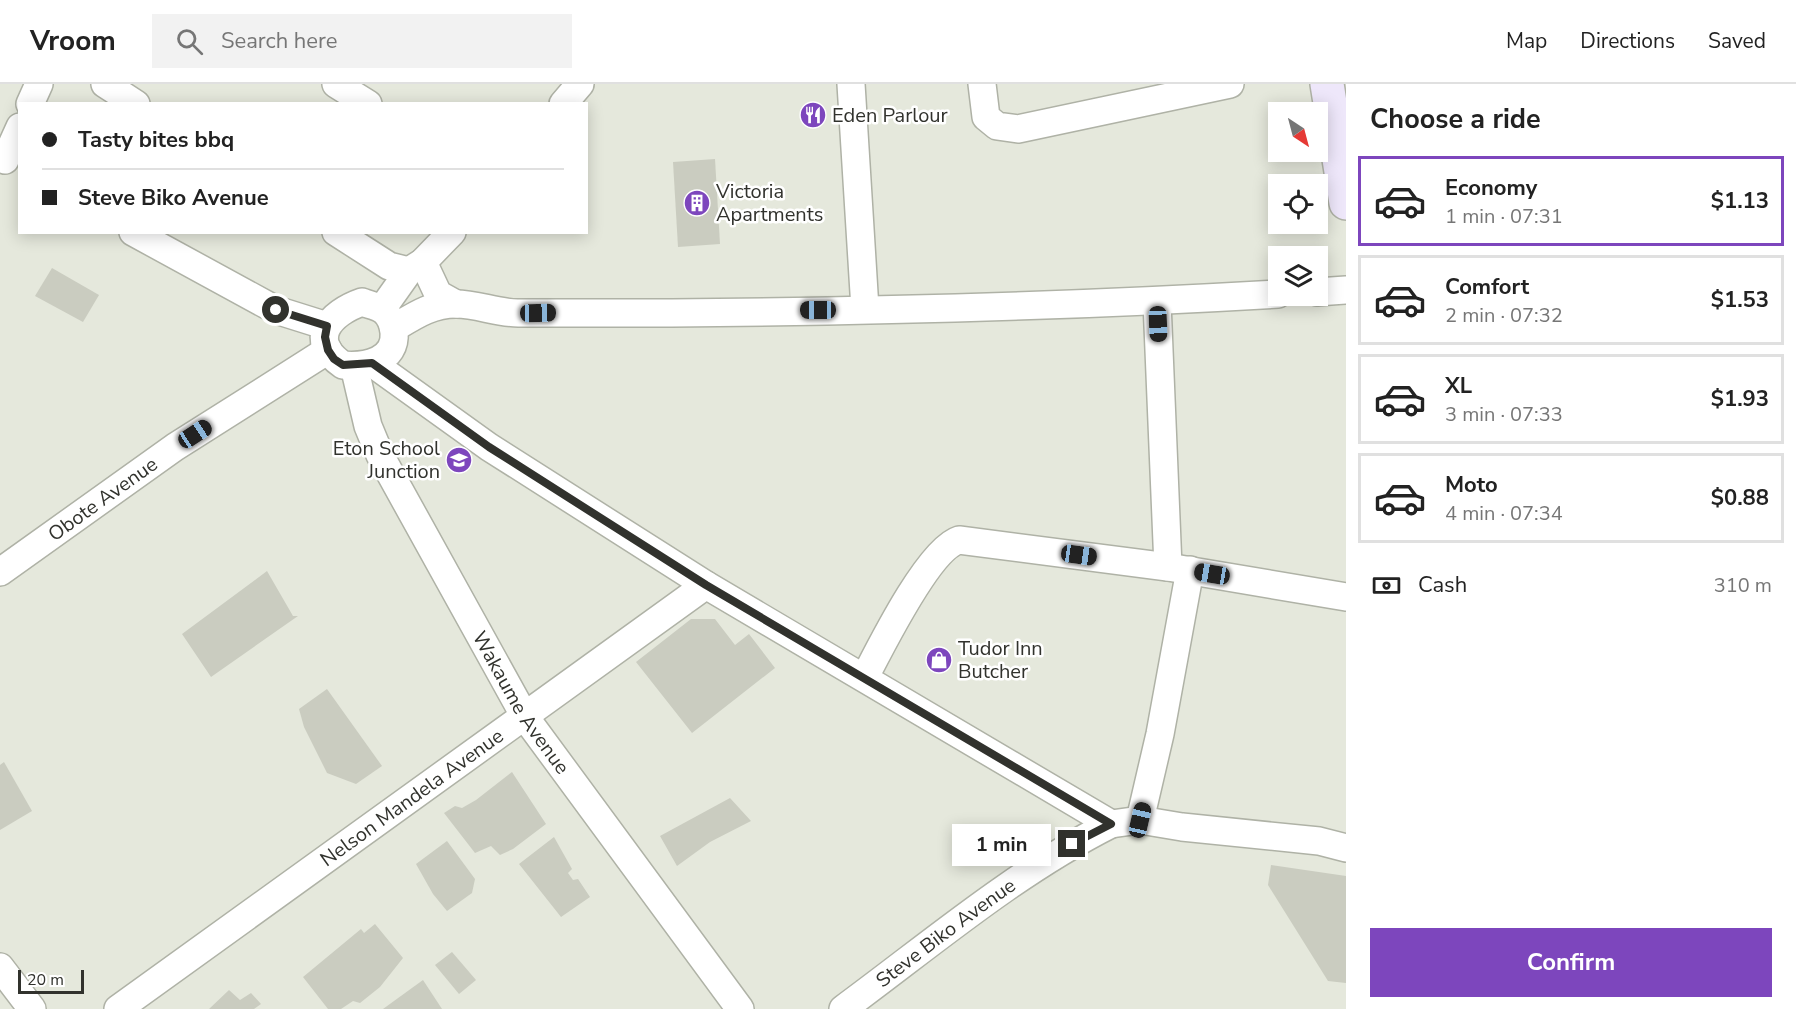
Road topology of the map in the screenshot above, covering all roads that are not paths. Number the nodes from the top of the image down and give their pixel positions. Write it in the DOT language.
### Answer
graph roads {
  1 [pos="39,84"];
  2 [pos="105,84"];
  3 [pos="336,84"];
  4 [pos="580,84"];
  5 [pos="851,84"];
  6 [pos="982,84"];
  7 [pos="1230,84"];
  8 [pos="1327,84"];
  9 [pos="31,102"];
  10 [pos="133,102"];
  11 [pos="365,102"];
  12 [pos="565,102"];
  13 [pos="18,133"];
  14 [pos="8,162"];
  15 [pos="1346,203"];
  16 [pos="137,234"];
  17 [pos="339,234"];
  18 [pos="450,234"];
  19 [pos="416,266"];
  20 [pos="1346,290"];
  21 [pos="1328,291"];
  22 [pos="1268,295"];
  23 [pos="1158,302"];
  24 [pos="456,304"];
  25 [pos="865,309"];
  26 [pos="388,319"];
  27 [pos="327,338"];
  28 [pos="363,365"];
  29 [pos="1179,569"];
  30 [pos="0,572"];
  31 [pos="706,585"];
  32 [pos="1346,597"];
  33 [pos="865,677"];
  34 [pos="525,717"];
  35 [pos="1140,820"];
  36 [pos="1111,824"];
  37 [pos="1346,848"];
  38 [pos="0,967"];
  39 [pos="32,1009"];
  40 [pos="118,1009"];
  41 [pos="740,1009"];
  42 [pos="843,1009"];
  1 -- 9 [label="street"];
  2 -- 10 [label="street"];
  3 -- 11 [label="street"];
  4 -- 12 [label="street"];
  5 -- 25 [label="street"];
  6 -- 7 [label="street"];
  8 -- 15 [label="main road"];
  13 -- 14 [label="street"];
  16 -- 27 [label="street"];
  17 -- 19 [label="street"];
  18 -- 19 [label="street"];
  19 -- 24 [label="street"];
  19 -- 26 [label="street"];
  20 -- 21 [label="street"];
  22 -- 23 [label="street"];
  23 -- 25 [label="street"];
  23 -- 29 [label="street"];
  24 -- 25 [label="street"];
  24 -- 26 [label="street"];
  26 -- 27 [label="street"];
  26 -- 28 [label="street"];
  27 -- 28 [label="street"];
  27 -- 30 [label="street, Obote Avenue"];
  28 -- 31 [label="street"];
  28 -- 34 [label="street, Wakaume Avenue"];
  29 -- 32 [label="street"];
  29 -- 33 [label="street"];
  29 -- 35 [label="street"];
  31 -- 33 [label="street"];
  31 -- 34 [label="street, Nelson Mandela Avenue"];
  33 -- 36 [label="street"];
  34 -- 40 [label="street, Nelson Mandela Avenue"];
  34 -- 41 [label="street, Wakaume Avenue"];
  35 -- 36 [label="street"];
  35 -- 37 [label="street"];
  36 -- 42 [label="street, Steve Biko Avenue"];
  38 -- 39 [label="street"];
}
